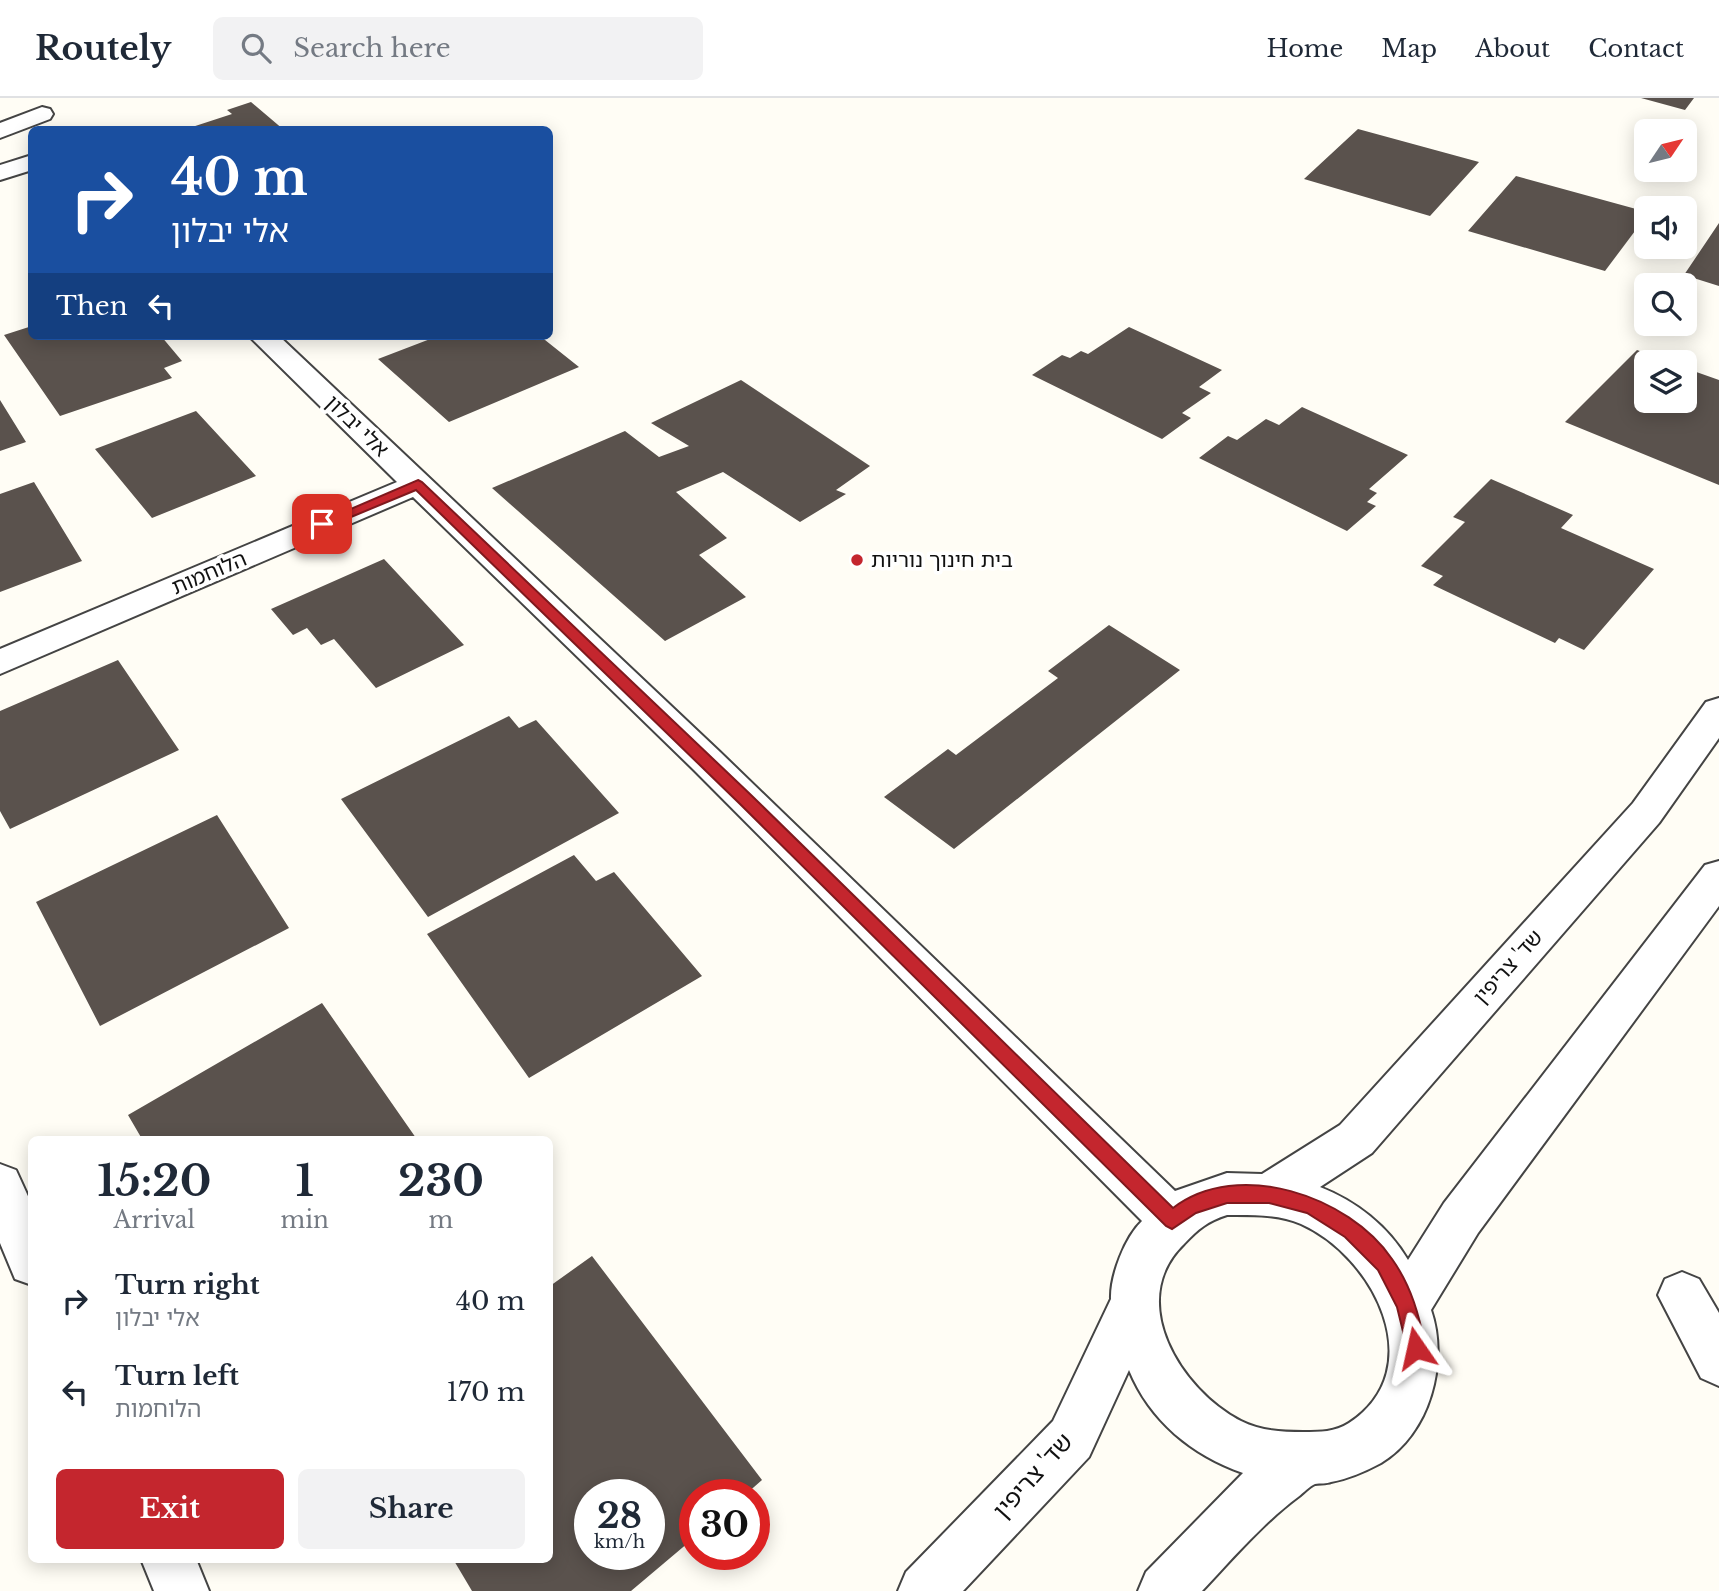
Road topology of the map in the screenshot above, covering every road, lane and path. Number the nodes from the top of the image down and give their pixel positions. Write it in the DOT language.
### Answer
graph roads {
  1 [pos="42,114"];
  2 [pos="0,131"];
  3 [pos="28,163"];
  4 [pos="0,173"];
  5 [pos="267,340"];
  6 [pos="418,484"];
  7 [pos="0,662"];
  8 [pos="1719,711"];
  9 [pos="1719,876"];
  10 [pos="0,1185"];
  11 [pos="1269,1194"];
  12 [pos="1172,1220"];
  13 [pos="28,1253"];
  14 [pos="1682,1295"];
  15 [pos="1407,1305"];
  16 [pos="1133,1306"];
  17 [pos="1719,1361"];
  18 [pos="1302,1462"];
  19 [pos="170,1563"];
  20 [pos="182,1591"];
  21 [pos="925,1591"];
  22 [pos="1165,1591"];
  1 -- 2 [label="street"];
  3 -- 4 [label="street"];
  5 -- 6 [label="street, אלי יבלון"];
  6 -- 7 [label="street, הלוחמות"];
  6 -- 12 [label="street, אלי יבלון"];
  8 -- 11 [label="street, שד' צריפין"];
  9 -- 15 [label="street"];
  10 -- 13 [label="street"];
  11 -- 12 [label="street"];
  11 -- 15 [label="street"];
  12 -- 16 [label="street"];
  14 -- 17 [label="street"];
  15 -- 18 [label="street"];
  16 -- 18 [label="street"];
  16 -- 21 [label="street, שד' צריפין"];
  18 -- 22 [label="street"];
  19 -- 20 [label="street"];
}
